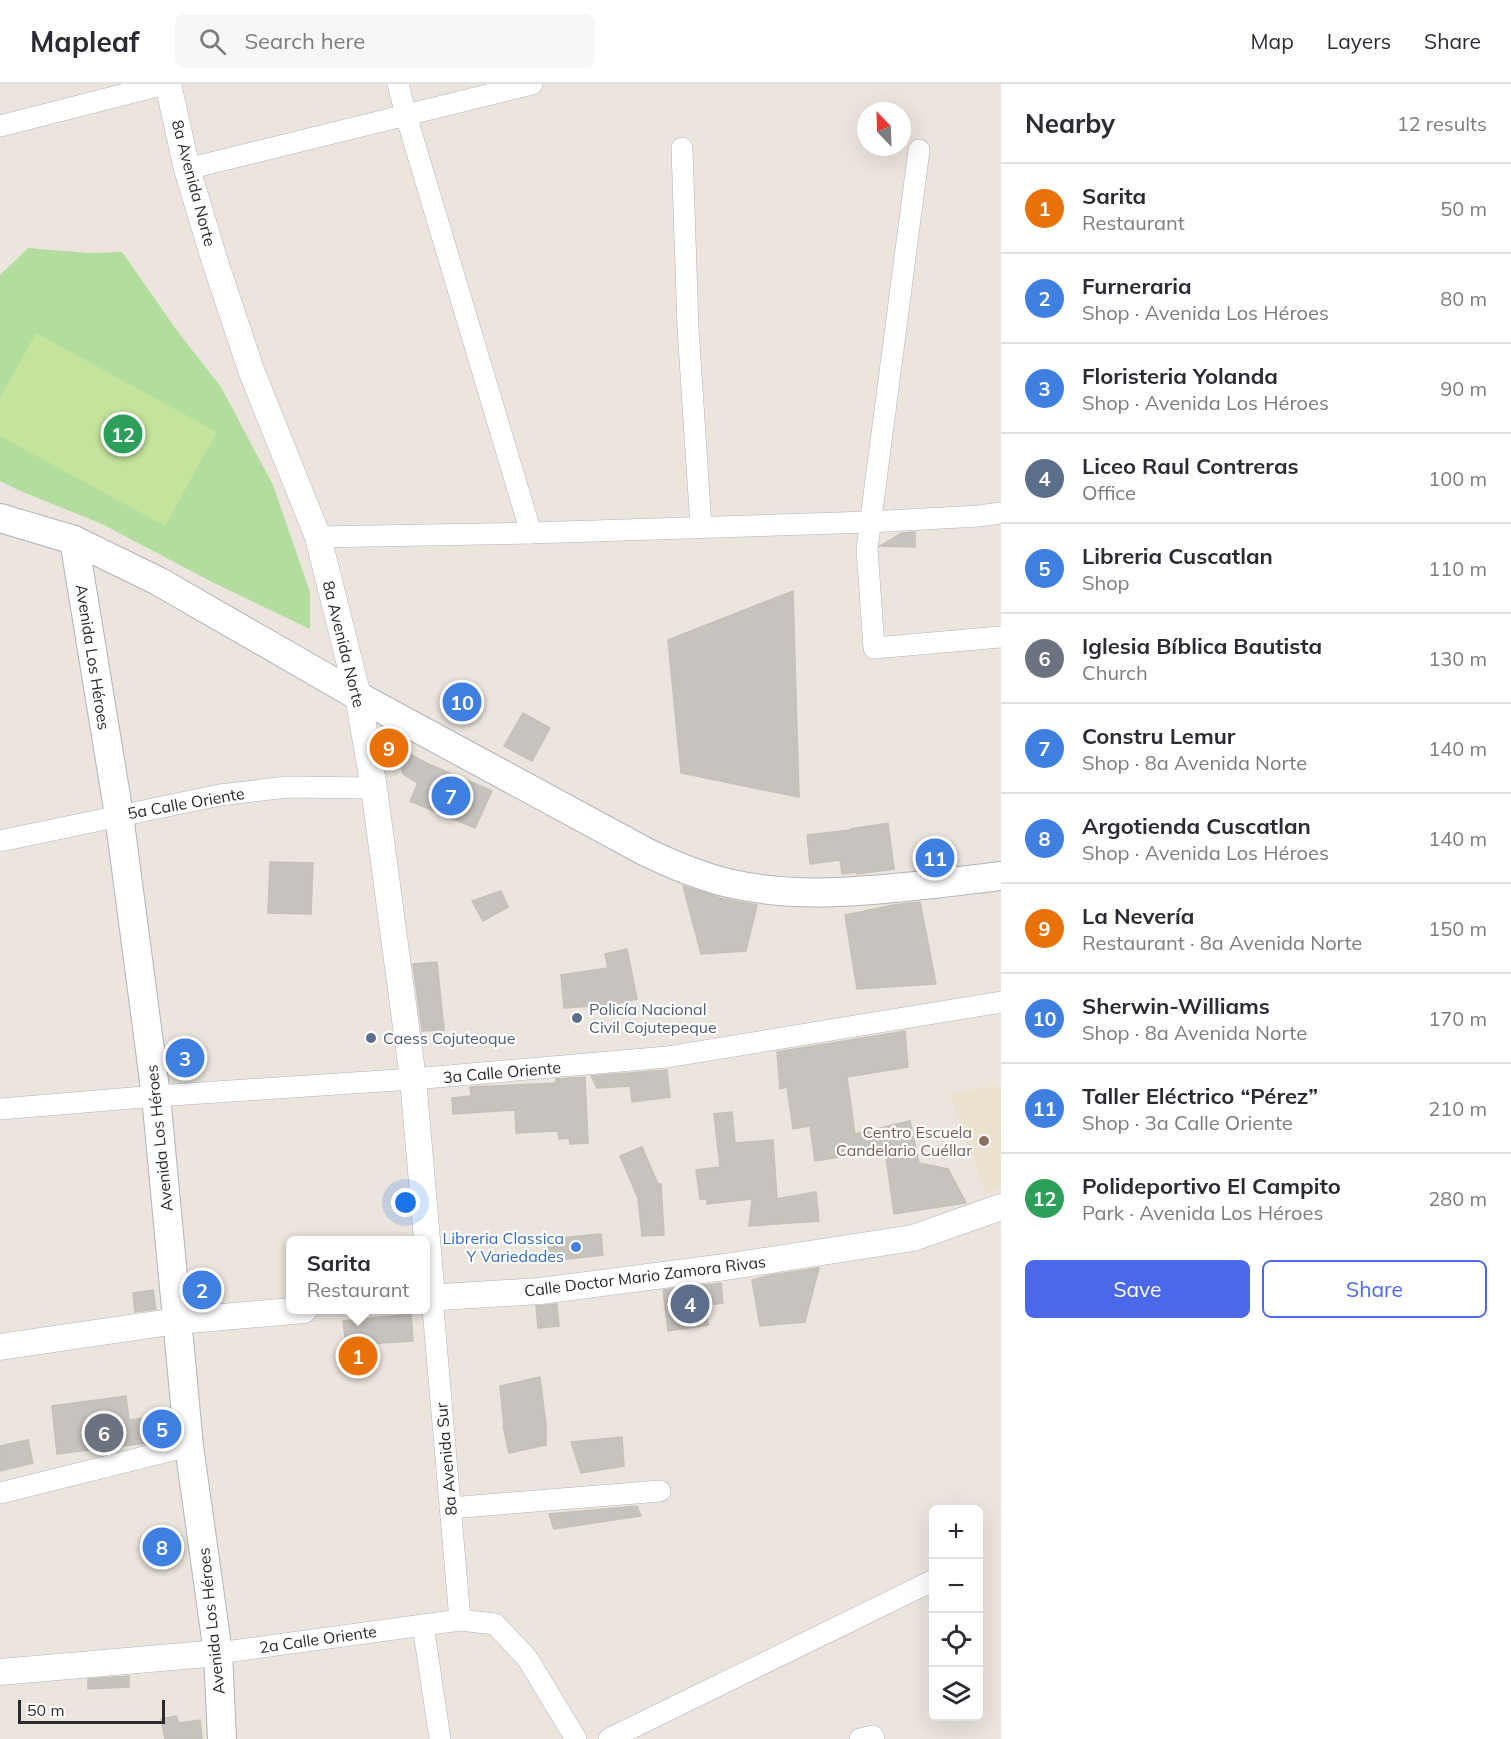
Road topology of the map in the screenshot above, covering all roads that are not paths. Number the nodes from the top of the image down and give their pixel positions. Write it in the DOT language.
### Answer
graph roads {
  1 [pos="166,84"];
  2 [pos="398,84"];
  3 [pos="531,84"];
  4 [pos="406,115"];
  5 [pos="0,126"];
  6 [pos="682,148"];
  7 [pos="919,150"];
  8 [pos="188,169"];
  9 [pos="1001,513"];
  10 [pos="0,518"];
  11 [pos="869,522"];
  12 [pos="701,527"];
  13 [pos="531,533"];
  14 [pos="318,537"];
  15 [pos="74,540"];
  16 [pos="1001,637"];
  17 [pos="358,696"];
  18 [pos="374,788"];
  19 [pos="120,815"];
  20 [pos="0,841"];
  21 [pos="1001,876"];
  22 [pos="1001,1002"];
  23 [pos="413,1079"];
  24 [pos="156,1096"];
  25 [pos="0,1109"];
  26 [pos="1001,1207"];
  27 [pos="424,1236"];
  28 [pos="430,1298"];
  29 [pos="430,1308"];
  30 [pos="286,1312"];
  31 [pos="177,1322"];
  32 [pos="0,1347"];
  33 [pos="189,1446"];
  34 [pos="660,1491"];
  35 [pos="0,1493"];
  36 [pos="450,1508"];
  37 [pos="929,1582"];
  38 [pos="460,1620"];
  39 [pos="423,1625"];
  40 [pos="218,1653"];
  41 [pos="0,1672"];
  42 [pos="222,1739"];
  43 [pos="440,1739"];
  44 [pos="576,1739"];
  45 [pos="609,1739"];
  46 [pos="860,1739"];
  47 [pos="874,1739"];
  1 -- 5 [label="street"];
  1 -- 8 [label="street, 8a Avenida Norte"];
  2 -- 4 [label="street"];
  3 -- 4 [label="street"];
  4 -- 8 [label="street"];
  4 -- 13 [label="street"];
  6 -- 12 [label="street"];
  7 -- 11 [label="street"];
  8 -- 14 [label="street, 8a Avenida Norte"];
  9 -- 11 [label="street"];
  10 -- 15 [label="main road"];
  11 -- 12 [label="street"];
  11 -- 16 [label="street"];
  12 -- 13 [label="street"];
  13 -- 14 [label="street"];
  14 -- 17 [label="street, 8a Avenida Norte"];
  15 -- 17 [label="main road"];
  15 -- 19 [label="main road, Avenida Los Héroes"];
  17 -- 18 [label="street, 8a Avenida Norte"];
  17 -- 21 [label="main road"];
  18 -- 19 [label="street, 5a Calle Oriente"];
  18 -- 23 [label="street, 8a Avenida Norte"];
  19 -- 20 [label="street, 5a Calle Oriente"];
  19 -- 24 [label="main road, Avenida Los Héroes"];
  22 -- 23 [label="street, 3a Calle Oriente"];
  23 -- 24 [label="street, 3a Calle Oriente"];
  23 -- 27 [label="street, 8a Avenida Norte"];
  24 -- 25 [label="street, 3a Calle Oriente"];
  24 -- 31 [label="main road, Avenida Los Héroes"];
  26 -- 28 [label="street, Calle Doctor Mario Zamora Rivas"];
  29 -- 36 [label="street, 8a Avenida Sur"];
  30 -- 31 [label="street"];
  31 -- 32 [label="street"];
  31 -- 33 [label="main road, Avenida Los Héroes"];
  33 -- 35 [label="street"];
  33 -- 40 [label="main road, Avenida Los Héroes"];
  34 -- 36 [label="street"];
  36 -- 38 [label="street, 8a Avenida Sur"];
  37 -- 45 [label="street"];
  38 -- 39 [label="street, 2a Calle Oriente"];
  38 -- 44 [label="street, 2a Calle Oriente"];
  39 -- 40 [label="street, 2a Calle Oriente"];
  39 -- 43 [label="street"];
  40 -- 41 [label="street, 2a Calle Oriente"];
  40 -- 42 [label="main road, Avenida Los Héroes"];
  46 -- 47 [label="street"];
}
